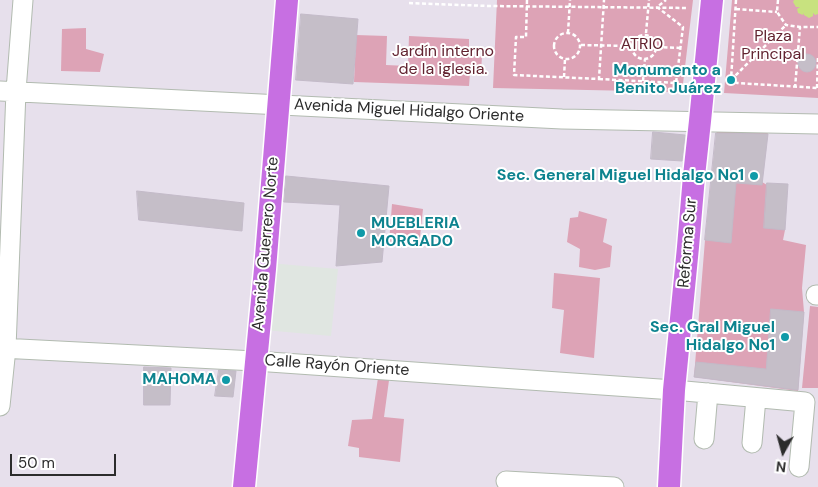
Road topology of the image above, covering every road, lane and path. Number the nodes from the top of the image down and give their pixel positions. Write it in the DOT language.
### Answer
graph roads {
  1 [pos="23,0"];
  2 [pos="287,0"];
  3 [pos="527,0"];
  4 [pos="570,0"];
  5 [pos="604,0"];
  6 [pos="649,0"];
  7 [pos="666,0"];
  8 [pos="712,0"];
  9 [pos="736,0"];
  10 [pos="778,0"];
  11 [pos="409,3"];
  12 [pos="527,6"];
  13 [pos="569,7"];
  14 [pos="603,7"];
  15 [pos="648,7"];
  16 [pos="656,7"];
  17 [pos="688,8"];
  18 [pos="736,9"];
  19 [pos="777,12"];
  20 [pos="786,25"];
  21 [pos="800,27"];
  22 [pos="818,27"];
  23 [pos="568,34"];
  24 [pos="646,34"];
  25 [pos="581,45"];
  26 [pos="601,46"];
  27 [pos="632,46"];
  28 [pos="657,47"];
  29 [pos="680,48"];
  30 [pos="818,56"];
  31 [pos="565,59"];
  32 [pos="645,59"];
  33 [pos="564,77"];
  34 [pos="599,78"];
  35 [pos="731,80"];
  36 [pos="643,81"];
  37 [pos="795,88"];
  38 [pos="818,88"];
  39 [pos="8,91"];
  40 [pos="279,104"];
  41 [pos="700,122"];
  42 [pos="818,124"];
  43 [pos="3,348"];
  44 [pos="255,361"];
  45 [pos="674,390"];
  46 [pos="708,393"];
  47 [pos="756,398"];
  48 [pos="0,406"];
  49 [pos="704,439"];
  50 [pos="752,443"];
  51 [pos="799,467"];
  52 [pos="506,481"];
  53 [pos="244,487"];
  54 [pos="614,487"];
  55 [pos="668,487"];
  1 -- 39 [label="street"];
  2 -- 40 [label="main road, Avenida Guerrero Norte"];
  3 -- 12 [label="path"];
  4 -- 13 [label="path"];
  5 -- 14 [label="path"];
  6 -- 15 [label="path"];
  7 -- 16 [label="path"];
  8 -- 41 [label="main road, Reforma Sur"];
  9 -- 18 [label="path"];
  10 -- 19 [label="path"];
  11 -- 12 [label="path"];
  12 -- 13 [label="path"];
  12 -- 33 [label="path"];
  13 -- 14 [label="path"];
  13 -- 23 [label="path"];
  14 -- 15 [label="path"];
  14 -- 26 [label="path"];
  15 -- 16 [label="path"];
  15 -- 24 [label="path"];
  16 -- 17 [label="path"];
  16 -- 29 [label="path"];
  18 -- 19 [label="path"];
  18 -- 35 [label="path"];
  19 -- 20 [label="path"];
  20 -- 21 [label="path"];
  20 -- 35 [label="path"];
  21 -- 22 [label="path"];
  21 -- 37 [label="path"];
  23 -- 25 [label="path"];
  23 -- 31 [label="path"];
  24 -- 27 [label="path"];
  24 -- 28 [label="path"];
  25 -- 26 [label="path"];
  25 -- 31 [label="path"];
  26 -- 27 [label="path"];
  26 -- 34 [label="path"];
  27 -- 32 [label="path"];
  28 -- 29 [label="path"];
  28 -- 32 [label="path"];
  29 -- 36 [label="path"];
  30 -- 38 [label="path"];
  31 -- 33 [label="path"];
  32 -- 36 [label="path"];
  33 -- 34 [label="path"];
  34 -- 36 [label="path"];
  35 -- 37 [label="path"];
  37 -- 38 [label="path"];
  39 -- 40 [label="street, Avenida Miguel Hidalgo Oriente"];
  39 -- 43 [label="street"];
  40 -- 41 [label="street, Avenida Miguel Hidalgo Oriente"];
  40 -- 44 [label="main road, Avenida Guerrero Norte"];
  41 -- 42 [label="street, Avenida Miguel Hidalgo Oriente"];
  41 -- 45 [label="main road, Reforma Sur"];
  43 -- 44 [label="street, Calle Rayón Oriente"];
  43 -- 48 [label="street"];
  44 -- 45 [label="street, Calle Rayón Oriente"];
  44 -- 53 [label="main road, Avenida Guerrero Norte"];
  45 -- 46 [label="street, Calle Rayón Oriente"];
  45 -- 55 [label="main road, Reforma Sur"];
  46 -- 47 [label="street, Calle Rayón Oriente"];
  46 -- 49 [label="street"];
  47 -- 50 [label="street"];
  47 -- 51 [label="street, Calle Rayón Oriente"];
  52 -- 54 [label="street"];
}
